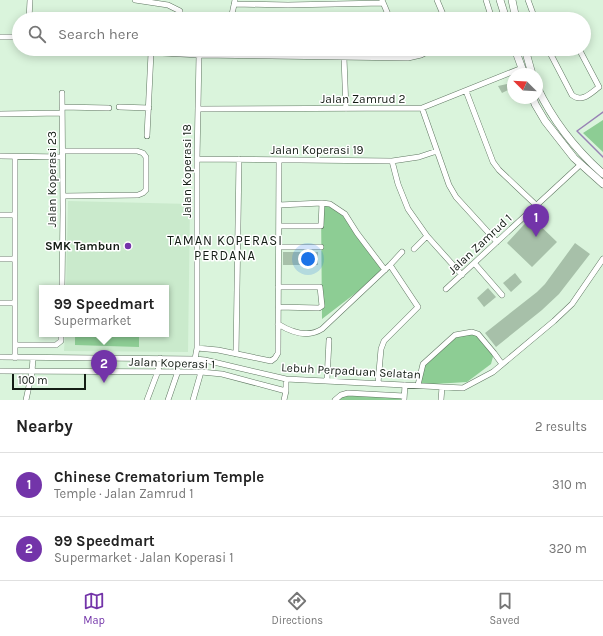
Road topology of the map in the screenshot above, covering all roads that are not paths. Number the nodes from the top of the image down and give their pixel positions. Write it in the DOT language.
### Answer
graph roads {
  1 [pos="30,0"];
  2 [pos="135,0"];
  3 [pos="438,0"];
  4 [pos="486,0"];
  5 [pos="500,0"];
  6 [pos="512,0"];
  7 [pos="528,0"];
  8 [pos="382,1"];
  9 [pos="235,2"];
  10 [pos="288,3"];
  11 [pos="30,12"];
  12 [pos="180,12"];
  13 [pos="233,12"];
  14 [pos="387,12"];
  15 [pos="442,12"];
  16 [pos="490,12"];
  17 [pos="503,12"];
  18 [pos="515,12"];
  19 [pos="532,12"];
  20 [pos="0,37"];
  21 [pos="12,37"];
  22 [pos="151,56"];
  23 [pos="199,56"];
  24 [pos="304,56"];
  25 [pos="417,56"];
  26 [pos="518,56"];
  27 [pos="527,56"];
  28 [pos="552,56"];
  29 [pos="583,56"];
  30 [pos="344,58"];
  31 [pos="408,58"];
  32 [pos="522,68"];
  33 [pos="530,68"];
  34 [pos="507,77"];
  35 [pos="466,91"];
  36 [pos="62,93"];
  37 [pos="543,100"];
  38 [pos="536,104"];
  39 [pos="119,107"];
  40 [pos="109,108"];
  41 [pos="149,108"];
  42 [pos="422,108"];
  43 [pos="198,109"];
  44 [pos="346,109"];
  45 [pos="62,110"];
  46 [pos="0,114"];
  47 [pos="147,136"];
  48 [pos="436,151"];
  49 [pos="62,154"];
  50 [pos="0,156"];
  51 [pos="15,157"];
  52 [pos="197,159"];
  53 [pos="239,159"];
  54 [pos="279,160"];
  55 [pos="392,161"];
  56 [pos="580,165"];
  57 [pos="603,174"];
  58 [pos="603,184"];
  59 [pos="63,196"];
  60 [pos="322,203"];
  61 [pos="278,205"];
  62 [pos="536,205"];
  63 [pos="0,215"];
  64 [pos="15,215"];
  65 [pos="279,226"];
  66 [pos="427,236"];
  67 [pos="497,242"];
  68 [pos="279,247"];
  69 [pos="321,247"];
  70 [pos="414,249"];
  71 [pos="402,252"];
  72 [pos="0,259"];
  73 [pos="15,259"];
  74 [pos="603,259"];
  75 [pos="475,264"];
  76 [pos="390,265"];
  77 [pos="385,270"];
  78 [pos="462,275"];
  79 [pos="62,285"];
  80 [pos="278,287"];
  81 [pos="446,289"];
  82 [pos="502,295"];
  83 [pos="0,303"];
  84 [pos="15,303"];
  85 [pos="278,307"];
  86 [pos="278,324"];
  87 [pos="61,337"];
  88 [pos="330,340"];
  89 [pos="15,345"];
  90 [pos="197,348"];
  91 [pos="236,354"];
  92 [pos="0,357"];
  93 [pos="15,358"];
  94 [pos="33,358"];
  95 [pos="160,358"];
  96 [pos="195,359"];
  97 [pos="502,364"];
  98 [pos="0,371"];
  99 [pos="158,371"];
  100 [pos="178,371"];
  101 [pos="32,372"];
  102 [pos="201,372"];
  103 [pos="286,379"];
  104 [pos="327,380"];
  105 [pos="378,383"];
  106 [pos="405,384"];
  107 [pos="418,385"];
  108 [pos="442,387"];
  109 [pos="286,390"];
  110 [pos="404,398"];
  111 [pos="26,400"];
  112 [pos="147,400"];
  113 [pos="168,400"];
  114 [pos="193,400"];
  115 [pos="284,400"];
  116 [pos="335,400"];
  117 [pos="441,400"];
  1 -- 11 [label="street"];
  2 -- 12 [label="street"];
  3 -- 15 [label="street"];
  4 -- 16 [label="street"];
  5 -- 17 [label="main road"];
  6 -- 18 [label="main road"];
  7 -- 19 [label="street"];
  8 -- 10 [label="street"];
  8 -- 14 [label="street"];
  9 -- 10 [label="street"];
  9 -- 13 [label="street"];
  20 -- 21 [label="street"];
  22 -- 41 [label="street"];
  23 -- 43 [label="street, Jalan Koperasi 18"];
  24 -- 30 [label="street"];
  25 -- 31 [label="street"];
  26 -- 32 [label="main road"];
  27 -- 33 [label="main road"];
  28 -- 29 [label="street"];
  30 -- 31 [label="street"];
  30 -- 44 [label="street"];
  34 -- 35 [label="street, Jalan Zamrud 2"];
  35 -- 42 [label="street, Jalan Zamrud 2"];
  35 -- 62 [label="street"];
  36 -- 45 [label="street, Jalan Koperasi 23"];
  37 -- 57 [label="main road"];
  38 -- 56 [label="main road"];
  39 -- 41 [label="street"];
  40 -- 45 [label="street"];
  41 -- 47 [label="street"];
  42 -- 44 [label="street, Jalan Zamrud 2"];
  42 -- 48 [label="street"];
  43 -- 44 [label="street, Jalan Zamrud 2"];
  43 -- 52 [label="street, Jalan Koperasi 18"];
  45 -- 46 [label="street"];
  45 -- 49 [label="street, Jalan Koperasi 23"];
  48 -- 55 [label="street, Jalan Koperasi 19"];
  48 -- 67 [label="street"];
  49 -- 51 [label="street"];
  49 -- 59 [label="street, Jalan Koperasi 23"];
  49 -- 59 [label="street"];
  50 -- 51 [label="street"];
  51 -- 64 [label="street"];
  52 -- 53 [label="street, Jalan Koperasi 19"];
  52 -- 90 [label="street, Jalan Koperasi 18"];
  53 -- 54 [label="street, Jalan Koperasi 19"];
  53 -- 91 [label="street"];
  54 -- 55 [label="street, Jalan Koperasi 19"];
  54 -- 61 [label="street"];
  55 -- 66 [label="street"];
  56 -- 58 [label="main road"];
  56 -- 62 [label="street, Jalan Zamrud 1"];
  59 -- 79 [label="street, Jalan Koperasi 23"];
  60 -- 61 [label="street"];
  60 -- 65 [label="street"];
  60 -- 77 [label="street"];
  61 -- 65 [label="street"];
  62 -- 67 [label="street, Jalan Zamrud 1"];
  63 -- 64 [label="street"];
  64 -- 73 [label="street"];
  65 -- 68 [label="street"];
  66 -- 70 [label="street"];
  66 -- 78 [label="street"];
  67 -- 75 [label="street, Jalan Zamrud 1"];
  68 -- 69 [label="street"];
  68 -- 80 [label="street"];
  71 -- 76 [label="street"];
  72 -- 73 [label="street"];
  73 -- 84 [label="street"];
  74 -- 97 [label="street, Lebuh Perpaduan Selatan"];
  75 -- 78 [label="street, Jalan Zamrud 1"];
  75 -- 82 [label="street"];
  76 -- 77 [label="street"];
  76 -- 105 [label="street"];
  77 -- 86 [label="street"];
  78 -- 81 [label="street, Jalan Zamrud 1"];
  80 -- 85 [label="street"];
  80 -- 85 [label="street"];
  83 -- 84 [label="street"];
  84 -- 89 [label="street"];
  85 -- 86 [label="street"];
  86 -- 91 [label="street"];
  87 -- 89 [label="street"];
  88 -- 104 [label="street"];
  89 -- 93 [label="street"];
  90 -- 91 [label="street"];
  90 -- 96 [label="street, Jalan Koperasi 18"];
  92 -- 93 [label="street, Lebuh Perpaduan Selatan"];
  93 -- 94 [label="street, Lebuh Perpaduan Selatan"];
  94 -- 95 [label="street, Lebuh Perpaduan Selatan"];
  94 -- 101 [label="street"];
  95 -- 96 [label="street, Lebuh Perpaduan Selatan"];
  95 -- 99 [label="street"];
  96 -- 103 [label="street, Lebuh Perpaduan Selatan"];
  97 -- 107 [label="street"];
  97 -- 108 [label="street, Lebuh Perpaduan Selatan"];
  98 -- 101 [label="street, Jalan Koperasi 1"];
  99 -- 100 [label="street, Jalan Koperasi 1"];
  99 -- 101 [label="street, Jalan Koperasi 1"];
  99 -- 112 [label="street"];
  100 -- 102 [label="street, Jalan Koperasi 1"];
  100 -- 113 [label="street"];
  101 -- 111 [label="street"];
  102 -- 109 [label="street, Jalan Koperasi 1"];
  102 -- 114 [label="street"];
  103 -- 104 [label="street, Lebuh Perpaduan Selatan"];
  103 -- 109 [label="street"];
  104 -- 105 [label="street, Lebuh Perpaduan Selatan"];
  105 -- 106 [label="street, Lebuh Perpaduan Selatan"];
  106 -- 107 [label="street, Lebuh Perpaduan Selatan"];
  106 -- 110 [label="street"];
  107 -- 108 [label="street, Lebuh Perpaduan Selatan"];
  108 -- 117 [label="street"];
  109 -- 115 [label="street"];
  110 -- 116 [label="street"];
}
